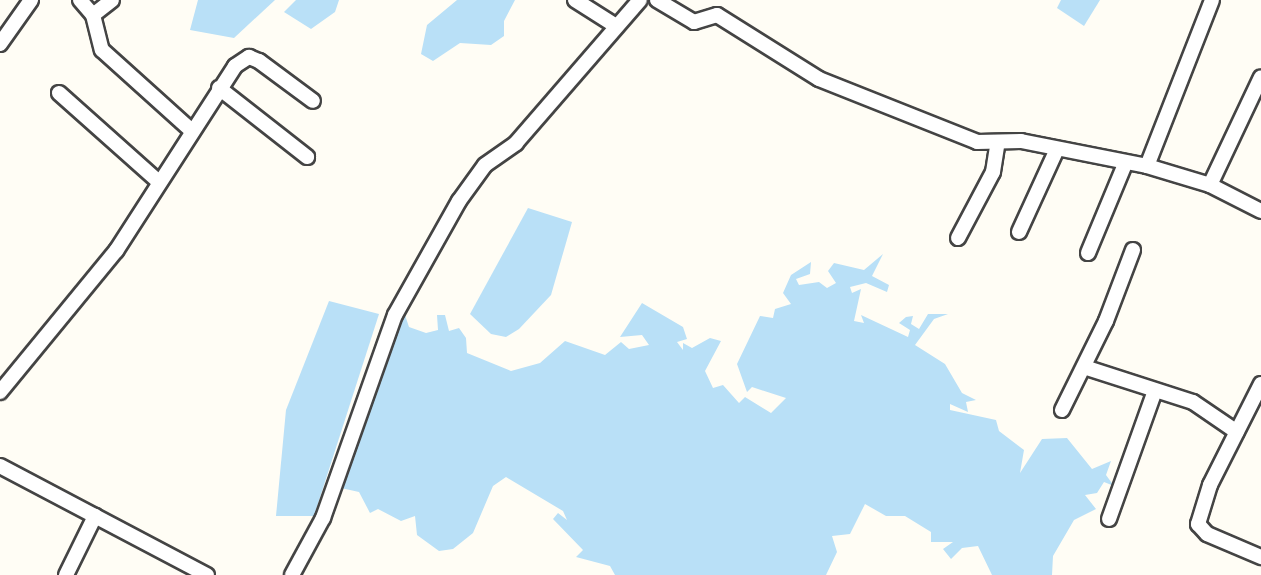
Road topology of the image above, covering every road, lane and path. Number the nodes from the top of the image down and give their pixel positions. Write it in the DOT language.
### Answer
graph roads {
  1 [pos="31,0"];
  2 [pos="80,0"];
  3 [pos="111,0"];
  4 [pos="574,0"];
  5 [pos="640,0"];
  6 [pos="657,0"];
  7 [pos="1212,0"];
  8 [pos="93,15"];
  9 [pos="616,26"];
  10 [pos="0,44"];
  11 [pos="1261,77"];
  12 [pos="219,88"];
  13 [pos="59,93"];
  14 [pos="313,101"];
  15 [pos="192,131"];
  16 [pos="998,142"];
  17 [pos="1056,151"];
  18 [pos="308,157"];
  19 [pos="1125,164"];
  20 [pos="1147,166"];
  21 [pos="159,182"];
  22 [pos="1210,185"];
  23 [pos="1261,211"];
  24 [pos="1018,232"];
  25 [pos="958,238"];
  26 [pos="1133,250"];
  27 [pos="1088,252"];
  28 [pos="1084,367"];
  29 [pos="1261,384"];
  30 [pos="0,392"];
  31 [pos="1154,393"];
  32 [pos="1062,410"];
  33 [pos="1237,432"];
  34 [pos="0,466"];
  35 [pos="95,516"];
  36 [pos="1109,519"];
  37 [pos="1261,557"];
  38 [pos="66,575"];
  39 [pos="207,575"];
  40 [pos="292,575"];
  1 -- 10 [label="street"];
  2 -- 8 [label="street"];
  3 -- 8 [label="street"];
  4 -- 9 [label="street"];
  5 -- 9 [label="street"];
  6 -- 16 [label="street"];
  7 -- 20 [label="street"];
  8 -- 15 [label="street"];
  9 -- 40 [label="street"];
  11 -- 22 [label="street"];
  12 -- 14 [label="street"];
  12 -- 15 [label="street"];
  12 -- 18 [label="street"];
  13 -- 21 [label="street"];
  15 -- 21 [label="street"];
  16 -- 17 [label="street"];
  16 -- 25 [label="street"];
  17 -- 19 [label="street"];
  17 -- 24 [label="street"];
  19 -- 20 [label="street"];
  19 -- 27 [label="street"];
  20 -- 22 [label="street"];
  21 -- 30 [label="street"];
  22 -- 23 [label="street"];
  26 -- 28 [label="street"];
  28 -- 31 [label="street"];
  28 -- 32 [label="street"];
  29 -- 33 [label="street"];
  31 -- 33 [label="street"];
  31 -- 36 [label="street"];
  33 -- 37 [label="street"];
  34 -- 35 [label="street"];
  35 -- 38 [label="street"];
  35 -- 39 [label="street"];
}
